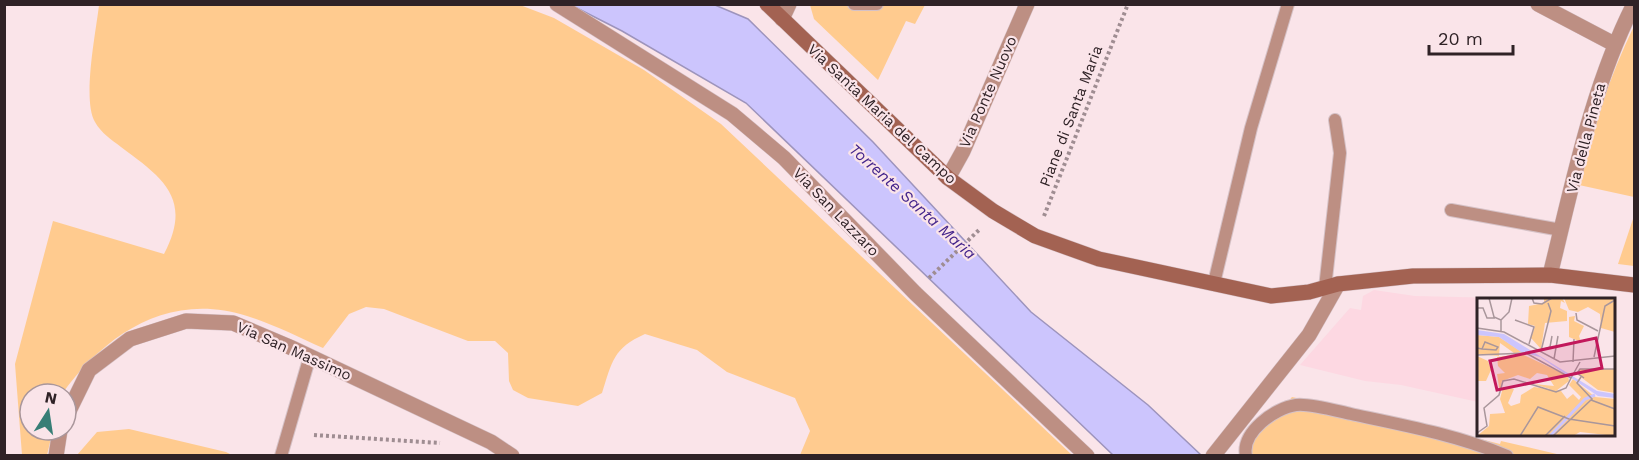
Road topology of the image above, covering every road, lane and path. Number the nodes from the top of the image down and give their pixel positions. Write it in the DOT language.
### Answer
graph roads {
  1 [pos="557,4"];
  2 [pos="767,4"];
  3 [pos="789,4"];
  4 [pos="854,4"];
  5 [pos="877,4"];
  6 [pos="1027,4"];
  7 [pos="1128,4"];
  8 [pos="1288,4"];
  9 [pos="1538,4"];
  10 [pos="1634,4"];
  11 [pos="782,19"];
  12 [pos="1614,44"];
  13 [pos="1335,120"];
  14 [pos="948,178"];
  15 [pos="1451,210"];
  16 [pos="982,226"];
  17 [pos="1562,230"];
  18 [pos="1035,236"];
  19 [pos="1550,275"];
  20 [pos="926,281"];
  21 [pos="1214,283"];
  22 [pos="1635,285"];
  23 [pos="1332,286"];
  24 [pos="310,356"];
  25 [pos="78,392"];
  26 [pos="315,435"];
  27 [pos="445,444"];
  28 [pos="281,456"];
  29 [pos="512,456"];
  30 [pos="1087,456"];
  31 [pos="1213,456"];
  32 [pos="1246,456"];
  33 [pos="1507,456"];
  1 -- 30 [label="street, Via San Lazzaro"];
  2 -- 11 [label="street, Via Santa Maria del Campo"];
  3 -- 11 [label="street"];
  4 -- 5 [label="lane"];
  6 -- 14 [label="street, Via Ponte Nuovo"];
  7 -- 18 [label="path, Piane di Santa Maria"];
  8 -- 21 [label="lane"];
  9 -- 12 [label="street"];
  10 -- 12 [label="street, Via della Pineta"];
  11 -- 14 [label="street, Via Santa Maria del Campo"];
  12 -- 17 [label="street, Via della Pineta"];
  13 -- 23 [label="lane"];
  14 -- 18 [label="street, Via Santa Maria del Campo"];
  15 -- 17 [label="lane"];
  16 -- 20 [label="path"];
  17 -- 19 [label="street, Via della Pineta"];
  18 -- 21 [label="street, Via Santa Maria del Campo"];
  19 -- 22 [label="street, Via Santa Maria del Campo"];
  19 -- 23 [label="street, Via Santa Maria del Campo"];
  21 -- 23 [label="street, Via Santa Maria del Campo"];
  23 -- 31 [label="street"];
  24 -- 25 [label="street, Via San Massimo"];
  24 -- 28 [label="lane"];
  24 -- 29 [label="street, Via San Massimo"];
  26 -- 27 [label="path"];
  32 -- 33 [label="lane"];
}
